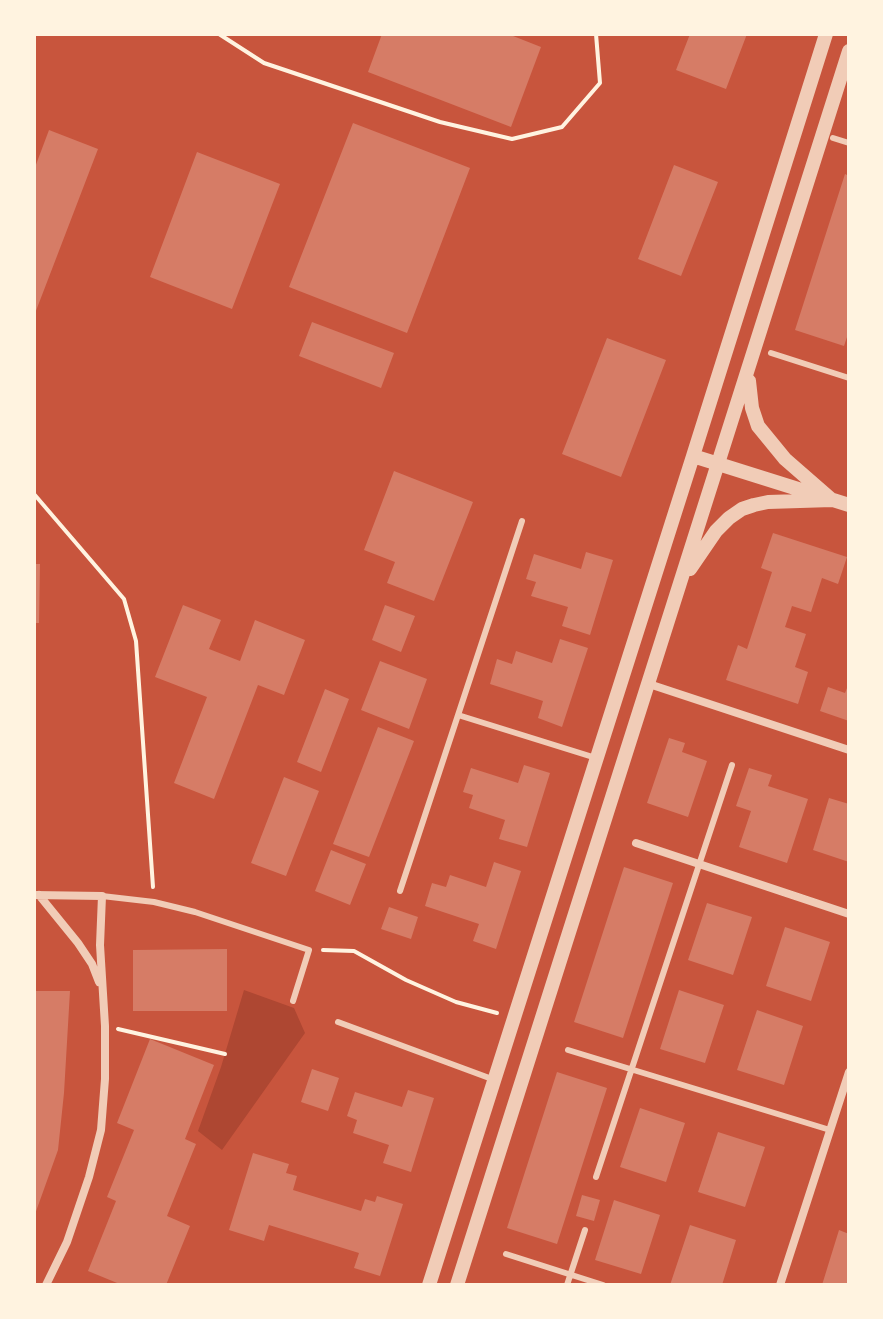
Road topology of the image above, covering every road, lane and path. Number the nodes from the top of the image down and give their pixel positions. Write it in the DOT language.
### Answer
graph roads {
  1 [pos="219,34"];
  2 [pos="596,34"];
  3 [pos="826,34"];
  4 [pos="849,51"];
  5 [pos="833,138"];
  6 [pos="849,143"];
  7 [pos="771,353"];
  8 [pos="751,362"];
  9 [pos="849,378"];
  10 [pos="693,456"];
  11 [pos="719,464"];
  12 [pos="34,494"];
  13 [pos="832,500"];
  14 [pos="849,505"];
  15 [pos="522,521"];
  16 [pos="682,582"];
  17 [pos="649,684"];
  18 [pos="458,715"];
  19 [pos="849,750"];
  20 [pos="597,758"];
  21 [pos="732,765"];
  22 [pos="636,843"];
  23 [pos="699,864"];
  24 [pos="400,891"];
  25 [pos="36,895"];
  26 [pos="102,896"];
  27 [pos="154,902"];
  28 [pos="849,914"];
  29 [pos="309,950"];
  30 [pos="293,1001"];
  31 [pos="103,1002"];
  32 [pos="514,1018"];
  33 [pos="338,1022"];
  34 [pos="105,1026"];
  35 [pos="568,1050"];
  36 [pos="225,1054"];
  37 [pos="631,1070"];
  38 [pos="849,1072"];
  39 [pos="494,1080"];
  40 [pos="830,1130"];
  41 [pos="596,1177"];
  42 [pos="585,1230"];
  43 [pos="506,1254"];
  44 [pos="570,1274"];
  45 [pos="46,1285"];
  46 [pos="429,1285"];
  47 [pos="457,1285"];
  48 [pos="567,1285"];
  49 [pos="603,1285"];
  50 [pos="780,1285"];
  1 -- 2 [label="path"];
  3 -- 10 [label="street"];
  4 -- 8 [label="street"];
  5 -- 6 [label="lane"];
  7 -- 9 [label="lane"];
  8 -- 11 [label="street"];
  8 -- 13 [label="street"];
  10 -- 11 [label="street"];
  10 -- 20 [label="street"];
  11 -- 13 [label="street"];
  11 -- 16 [label="street"];
  12 -- 27 [label="path"];
  13 -- 14 [label="street"];
  13 -- 16 [label="street"];
  15 -- 18 [label="lane"];
  16 -- 17 [label="street"];
  17 -- 19 [label="street"];
  17 -- 47 [label="street"];
  18 -- 20 [label="lane"];
  18 -- 24 [label="lane"];
  20 -- 32 [label="street"];
  21 -- 23 [label="lane"];
  22 -- 23 [label="street"];
  23 -- 28 [label="street"];
  23 -- 37 [label="lane"];
  25 -- 26 [label="street"];
  25 -- 31 [label="street"];
  26 -- 27 [label="lane"];
  26 -- 31 [label="street"];
  27 -- 29 [label="lane"];
  29 -- 30 [label="lane"];
  29 -- 32 [label="path"];
  31 -- 34 [label="street"];
  32 -- 39 [label="street"];
  33 -- 39 [label="lane"];
  34 -- 36 [label="path"];
  34 -- 45 [label="street"];
  35 -- 37 [label="lane"];
  37 -- 40 [label="lane"];
  37 -- 41 [label="lane"];
  38 -- 40 [label="street"];
  39 -- 46 [label="street"];
  40 -- 50 [label="street"];
  42 -- 44 [label="lane"];
  43 -- 44 [label="lane"];
  44 -- 48 [label="lane"];
  44 -- 49 [label="lane"];
}
